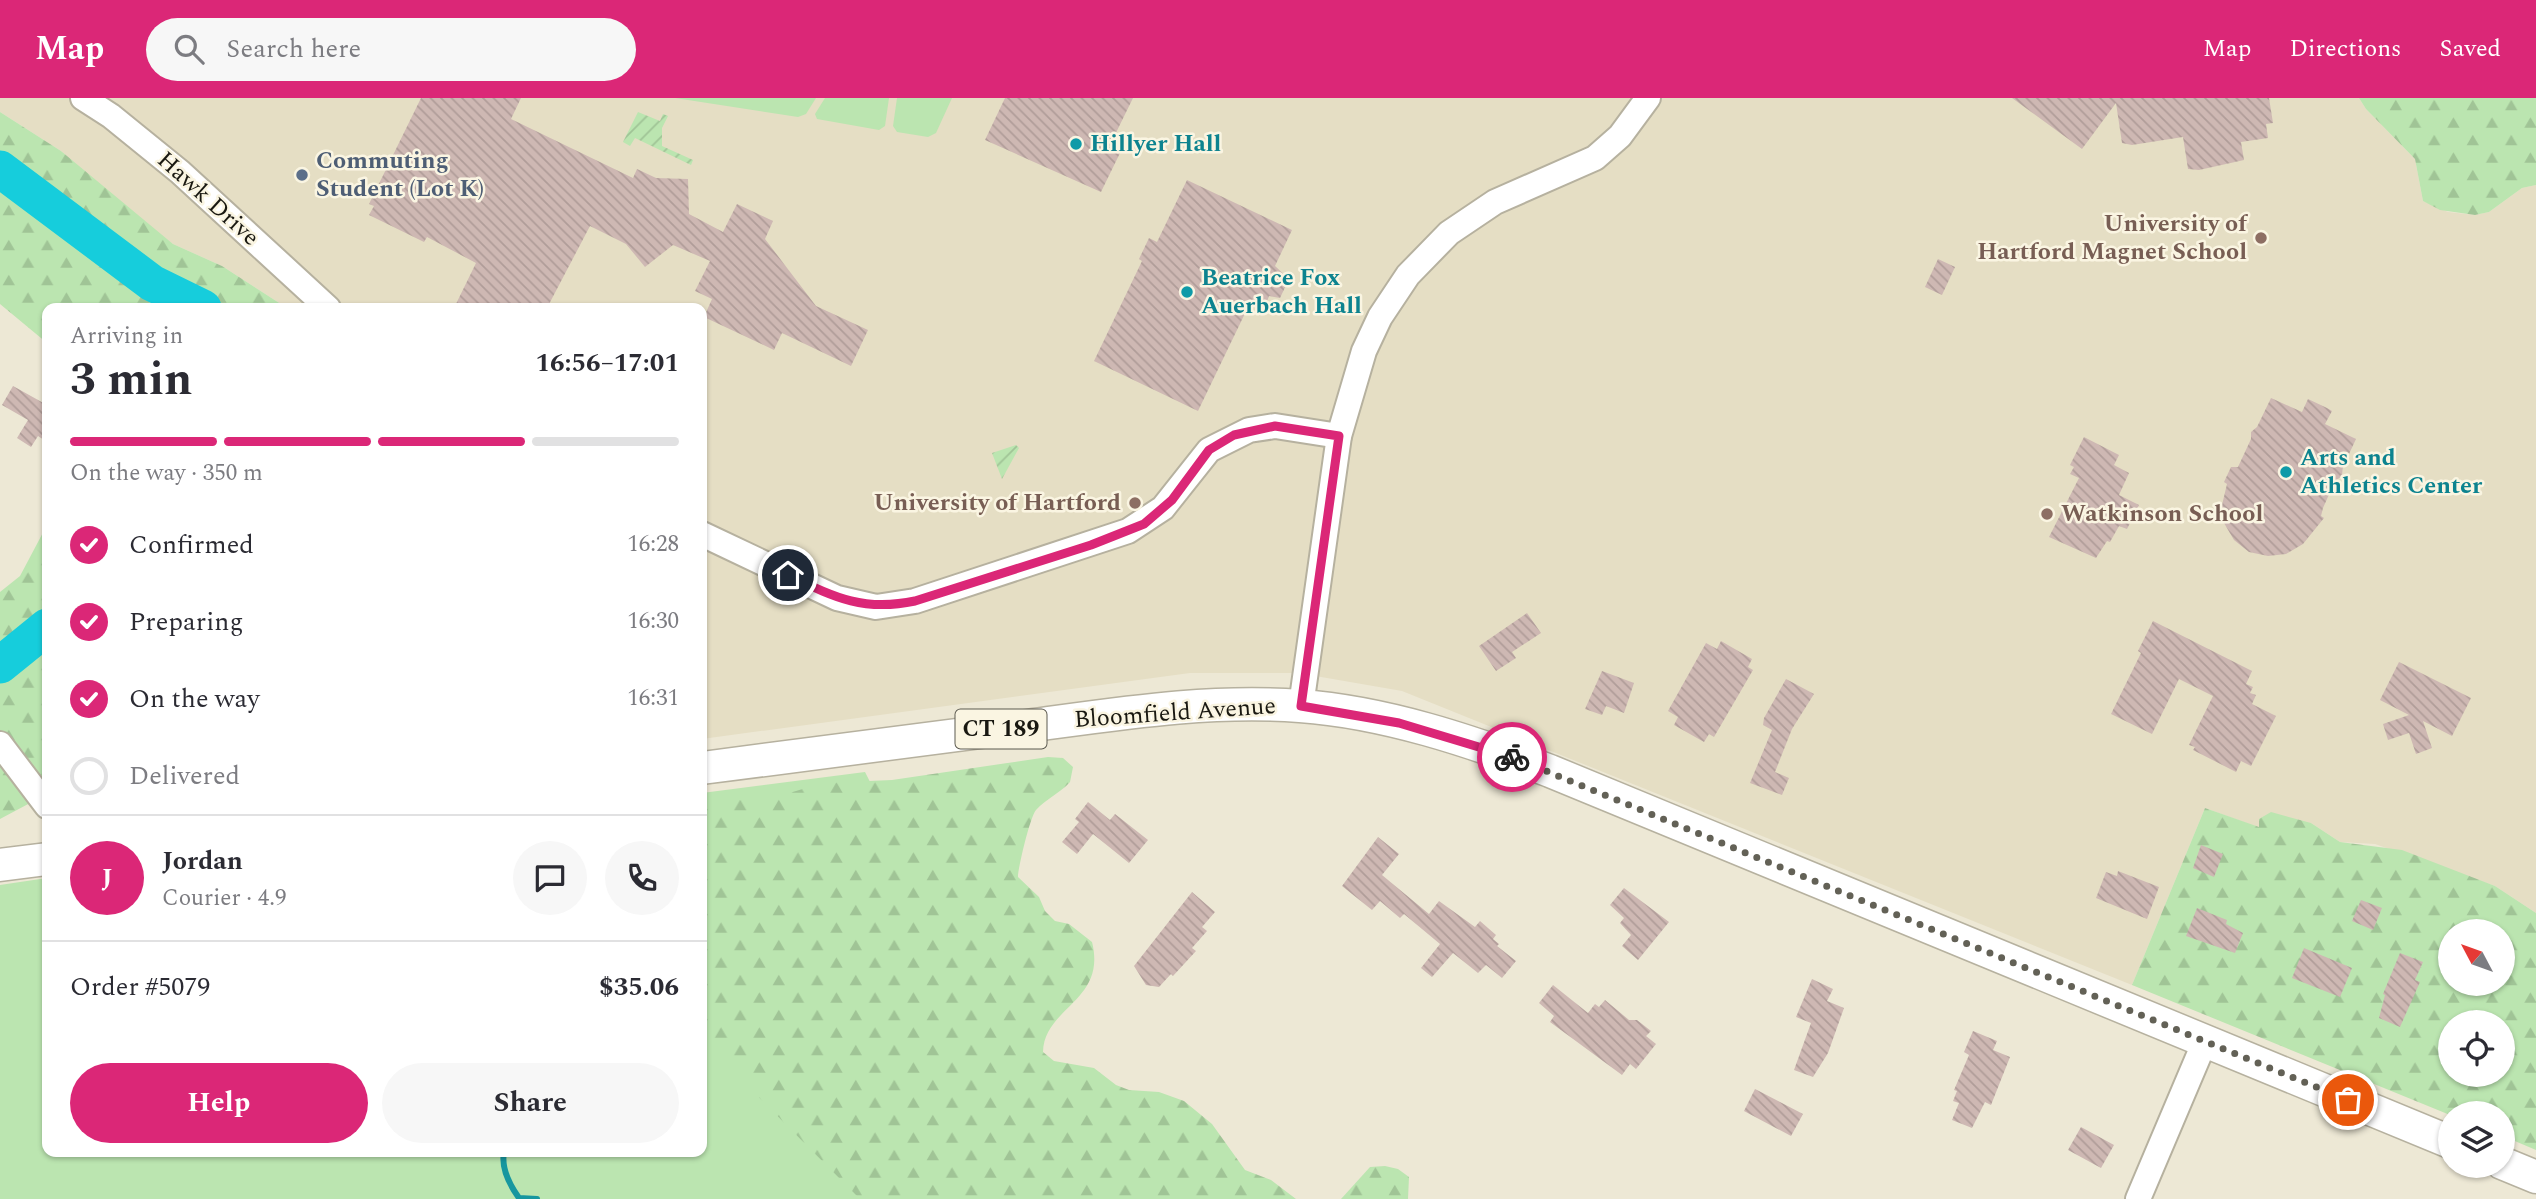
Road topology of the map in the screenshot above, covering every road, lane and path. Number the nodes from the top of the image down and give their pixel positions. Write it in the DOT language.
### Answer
graph roads {
  1 [pos="83,98"];
  2 [pos="1648,98"];
  3 [pos="323,303"];
  4 [pos="1339,436"];
  5 [pos="707,536"];
  6 [pos="1301,706"];
  7 [pos="0,744"];
  8 [pos="707,767"];
  9 [pos="42,799"];
  10 [pos="42,860"];
  11 [pos="0,865"];
  12 [pos="2205,1041"];
  13 [pos="2438,1137"];
  14 [pos="2515,1168"];
  15 [pos="2536,1177"];
  16 [pos="2138,1199"];
  1 -- 3 [label="street, Hawk Drive"];
  2 -- 4 [label="street"];
  4 -- 5 [label="street"];
  4 -- 6 [label="street"];
  6 -- 8 [label="main road, Bloomfield Avenue / CT 189"];
  6 -- 12 [label="main road, Bloomfield Avenue / CT 189"];
  7 -- 9 [label="street"];
  10 -- 11 [label="main road"];
  12 -- 13 [label="main road, Bloomfield Avenue / CT 189"];
  12 -- 16 [label="street"];
  14 -- 15 [label="main road"];
}
